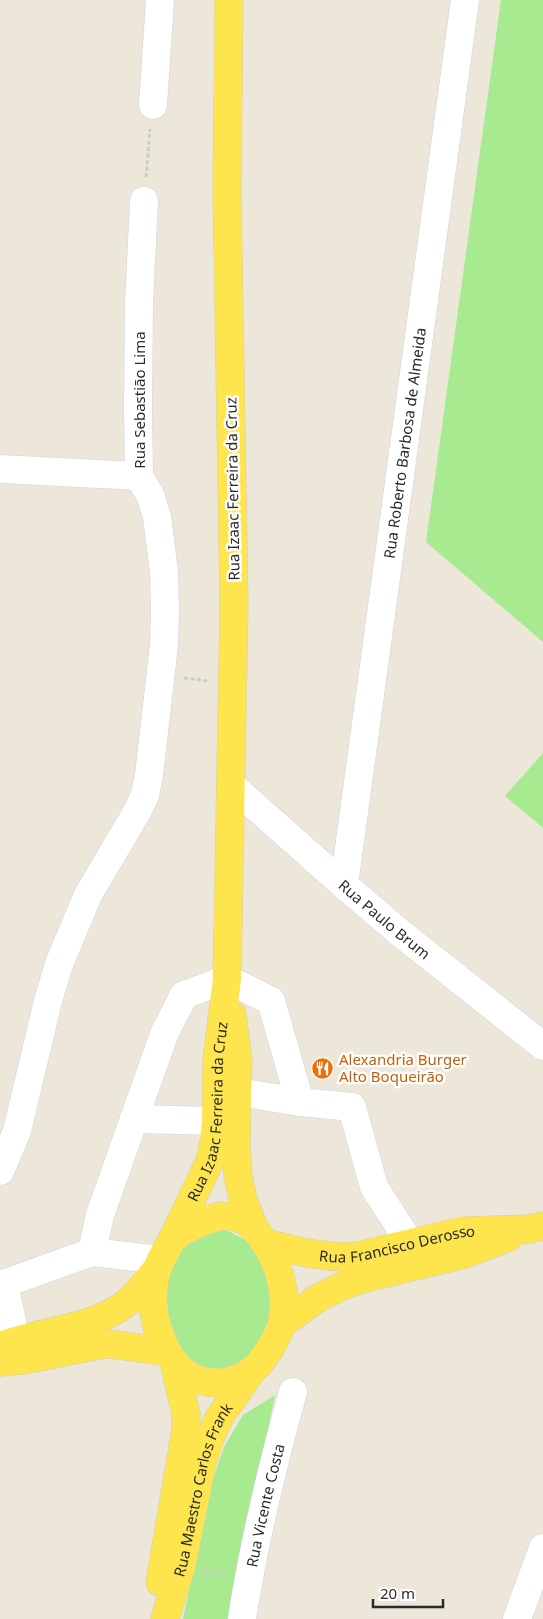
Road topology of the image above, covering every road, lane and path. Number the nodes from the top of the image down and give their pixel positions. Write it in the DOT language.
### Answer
graph roads {
  1 [pos="160,0"];
  2 [pos="229,0"];
  3 [pos="465,0"];
  4 [pos="152,106"];
  5 [pos="144,200"];
  6 [pos="0,469"];
  7 [pos="139,476"];
  8 [pos="161,675"];
  9 [pos="233,685"];
  10 [pos="231,785"];
  11 [pos="344,885"];
  12 [pos="227,979"];
  13 [pos="543,1046"];
  14 [pos="238,1092"];
  15 [pos="300,1102"];
  16 [pos="134,1119"];
  17 [pos="216,1121"];
  18 [pos="0,1171"];
  19 [pos="536,1227"];
  20 [pos="260,1235"];
  21 [pos="410,1243"];
  22 [pos="92,1252"];
  23 [pos="163,1257"];
  24 [pos="2,1284"];
  25 [pos="282,1324"];
  26 [pos="8,1343"];
  27 [pos="170,1357"];
  28 [pos="0,1362"];
  29 [pos="255,1368"];
  30 [pos="293,1392"];
  31 [pos="543,1548"];
  32 [pos="181,1568"];
  33 [pos="248,1578"];
  34 [pos="156,1619"];
  35 [pos="165,1619"];
  36 [pos="242,1619"];
  37 [pos="517,1619"];
  1 -- 4 [label="street"];
  2 -- 9 [label="main road, Rua Izaac Ferreira da Cruz"];
  3 -- 11 [label="street, Rua Roberto Barbosa de Almeida"];
  4 -- 5 [label="path"];
  5 -- 7 [label="street, Rua Sebastião Lima"];
  6 -- 7 [label="street"];
  7 -- 8 [label="street, Rua Sebastião Lima"];
  8 -- 9 [label="path"];
  8 -- 18 [label="street, Rua Sebastião Lima"];
  9 -- 10 [label="main road, Rua Izaac Ferreira da Cruz"];
  10 -- 11 [label="street, Rua Paulo Brum"];
  10 -- 12 [label="main road, Rua Izaac Ferreira da Cruz"];
  11 -- 13 [label="street, Rua Paulo Brum"];
  12 -- 14 [label="main road, Rua Izaac Ferreira da Cruz"];
  12 -- 15 [label="street"];
  12 -- 16 [label="street"];
  12 -- 17 [label="main road, Rua Izaac Ferreira da Cruz"];
  14 -- 15 [label="street"];
  14 -- 20 [label="main road, Rua Izaac Ferreira da Cruz"];
  15 -- 21 [label="street"];
  16 -- 17 [label="street"];
  16 -- 22 [label="street"];
  17 -- 23 [label="main road, Rua Izaac Ferreira da Cruz"];
  19 -- 21 [label="main road, Rua Francisco Derosso"];
  19 -- 25 [label="main road, Rua Francisco Derosso"];
  20 -- 21 [label="main road, Rua Francisco Derosso"];
  20 -- 23 [label="main road"];
  20 -- 25 [label="main road"];
  22 -- 23 [label="street"];
  22 -- 24 [label="street"];
  23 -- 26 [label="main road"];
  23 -- 27 [label="main road"];
  24 -- 26 [label="street"];
  25 -- 29 [label="main road"];
  27 -- 28 [label="main road"];
  27 -- 29 [label="main road"];
  27 -- 34 [label="main road, Rua Maestro Carlos Frank"];
  29 -- 32 [label="main road, Rua Maestro Carlos Frank"];
  30 -- 33 [label="street, Rua Vicente Costa"];
  31 -- 37 [label="street"];
  32 -- 33 [label="path"];
  32 -- 35 [label="main road, Rua Maestro Carlos Frank"];
  33 -- 36 [label="street, Rua Vicente Costa"];
}
